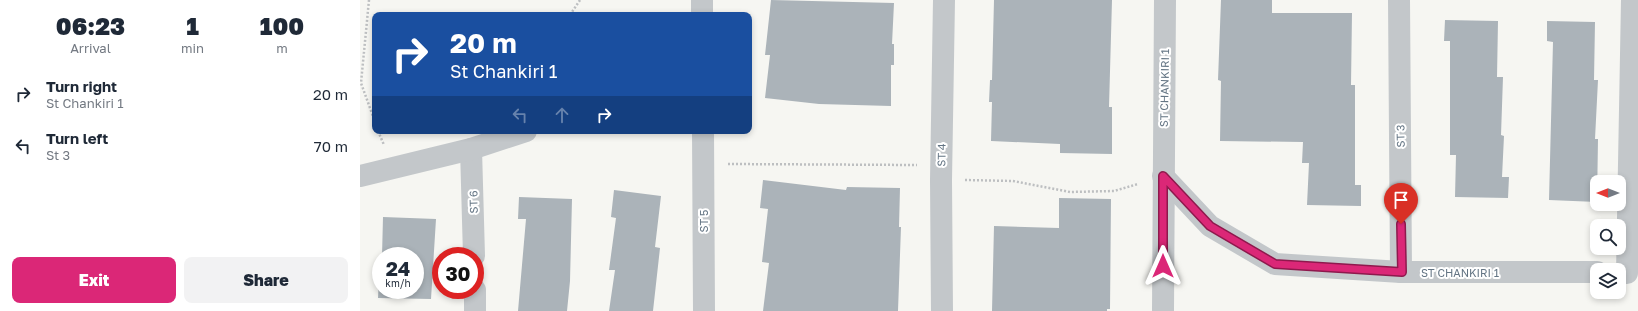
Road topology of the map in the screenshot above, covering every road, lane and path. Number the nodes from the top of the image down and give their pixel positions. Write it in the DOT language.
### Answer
graph roads {
  1 [pos="369,0"];
  2 [pos="580,0"];
  3 [pos="702,0"];
  4 [pos="944,0"];
  5 [pos="1165,0"];
  6 [pos="1399,0"];
  7 [pos="1632,0"];
  8 [pos="572,12"];
  9 [pos="702,12"];
  10 [pos="372,114"];
  11 [pos="516,134"];
  12 [pos="703,134"];
  13 [pos="471,148"];
  14 [pos="703,164"];
  15 [pos="941,172"];
  16 [pos="360,176"];
  17 [pos="1163,176"];
  18 [pos="474,247"];
  19 [pos="1402,272"];
  20 [pos="1590,272"];
  21 [pos="1628,272"];
  22 [pos="475,299"];
  23 [pos="475,311"];
  24 [pos="704,311"];
  25 [pos="942,311"];
  26 [pos="1163,311"];
  1 -- 10 [label="path"];
  2 -- 8 [label="path"];
  3 -- 9 [label="street"];
  4 -- 15 [label="street, ST 4"];
  5 -- 17 [label="street, ST CHANKIRI 1"];
  6 -- 19 [label="street, ST 3"];
  7 -- 21 [label="street"];
  11 -- 13 [label="street"];
  12 -- 14 [label="street, ST 5"];
  13 -- 16 [label="street"];
  13 -- 18 [label="street, ST 6"];
  14 -- 15 [label="path"];
  14 -- 24 [label="street, ST 5"];
  15 -- 17 [label="path"];
  15 -- 25 [label="street, ST 4"];
  17 -- 19 [label="street, ST CHANKIRI 1"];
  17 -- 26 [label="street, ST CHANKIRI 1"];
  19 -- 20 [label="street, ST CHANKIRI 1"];
  22 -- 23 [label="street"];
}
